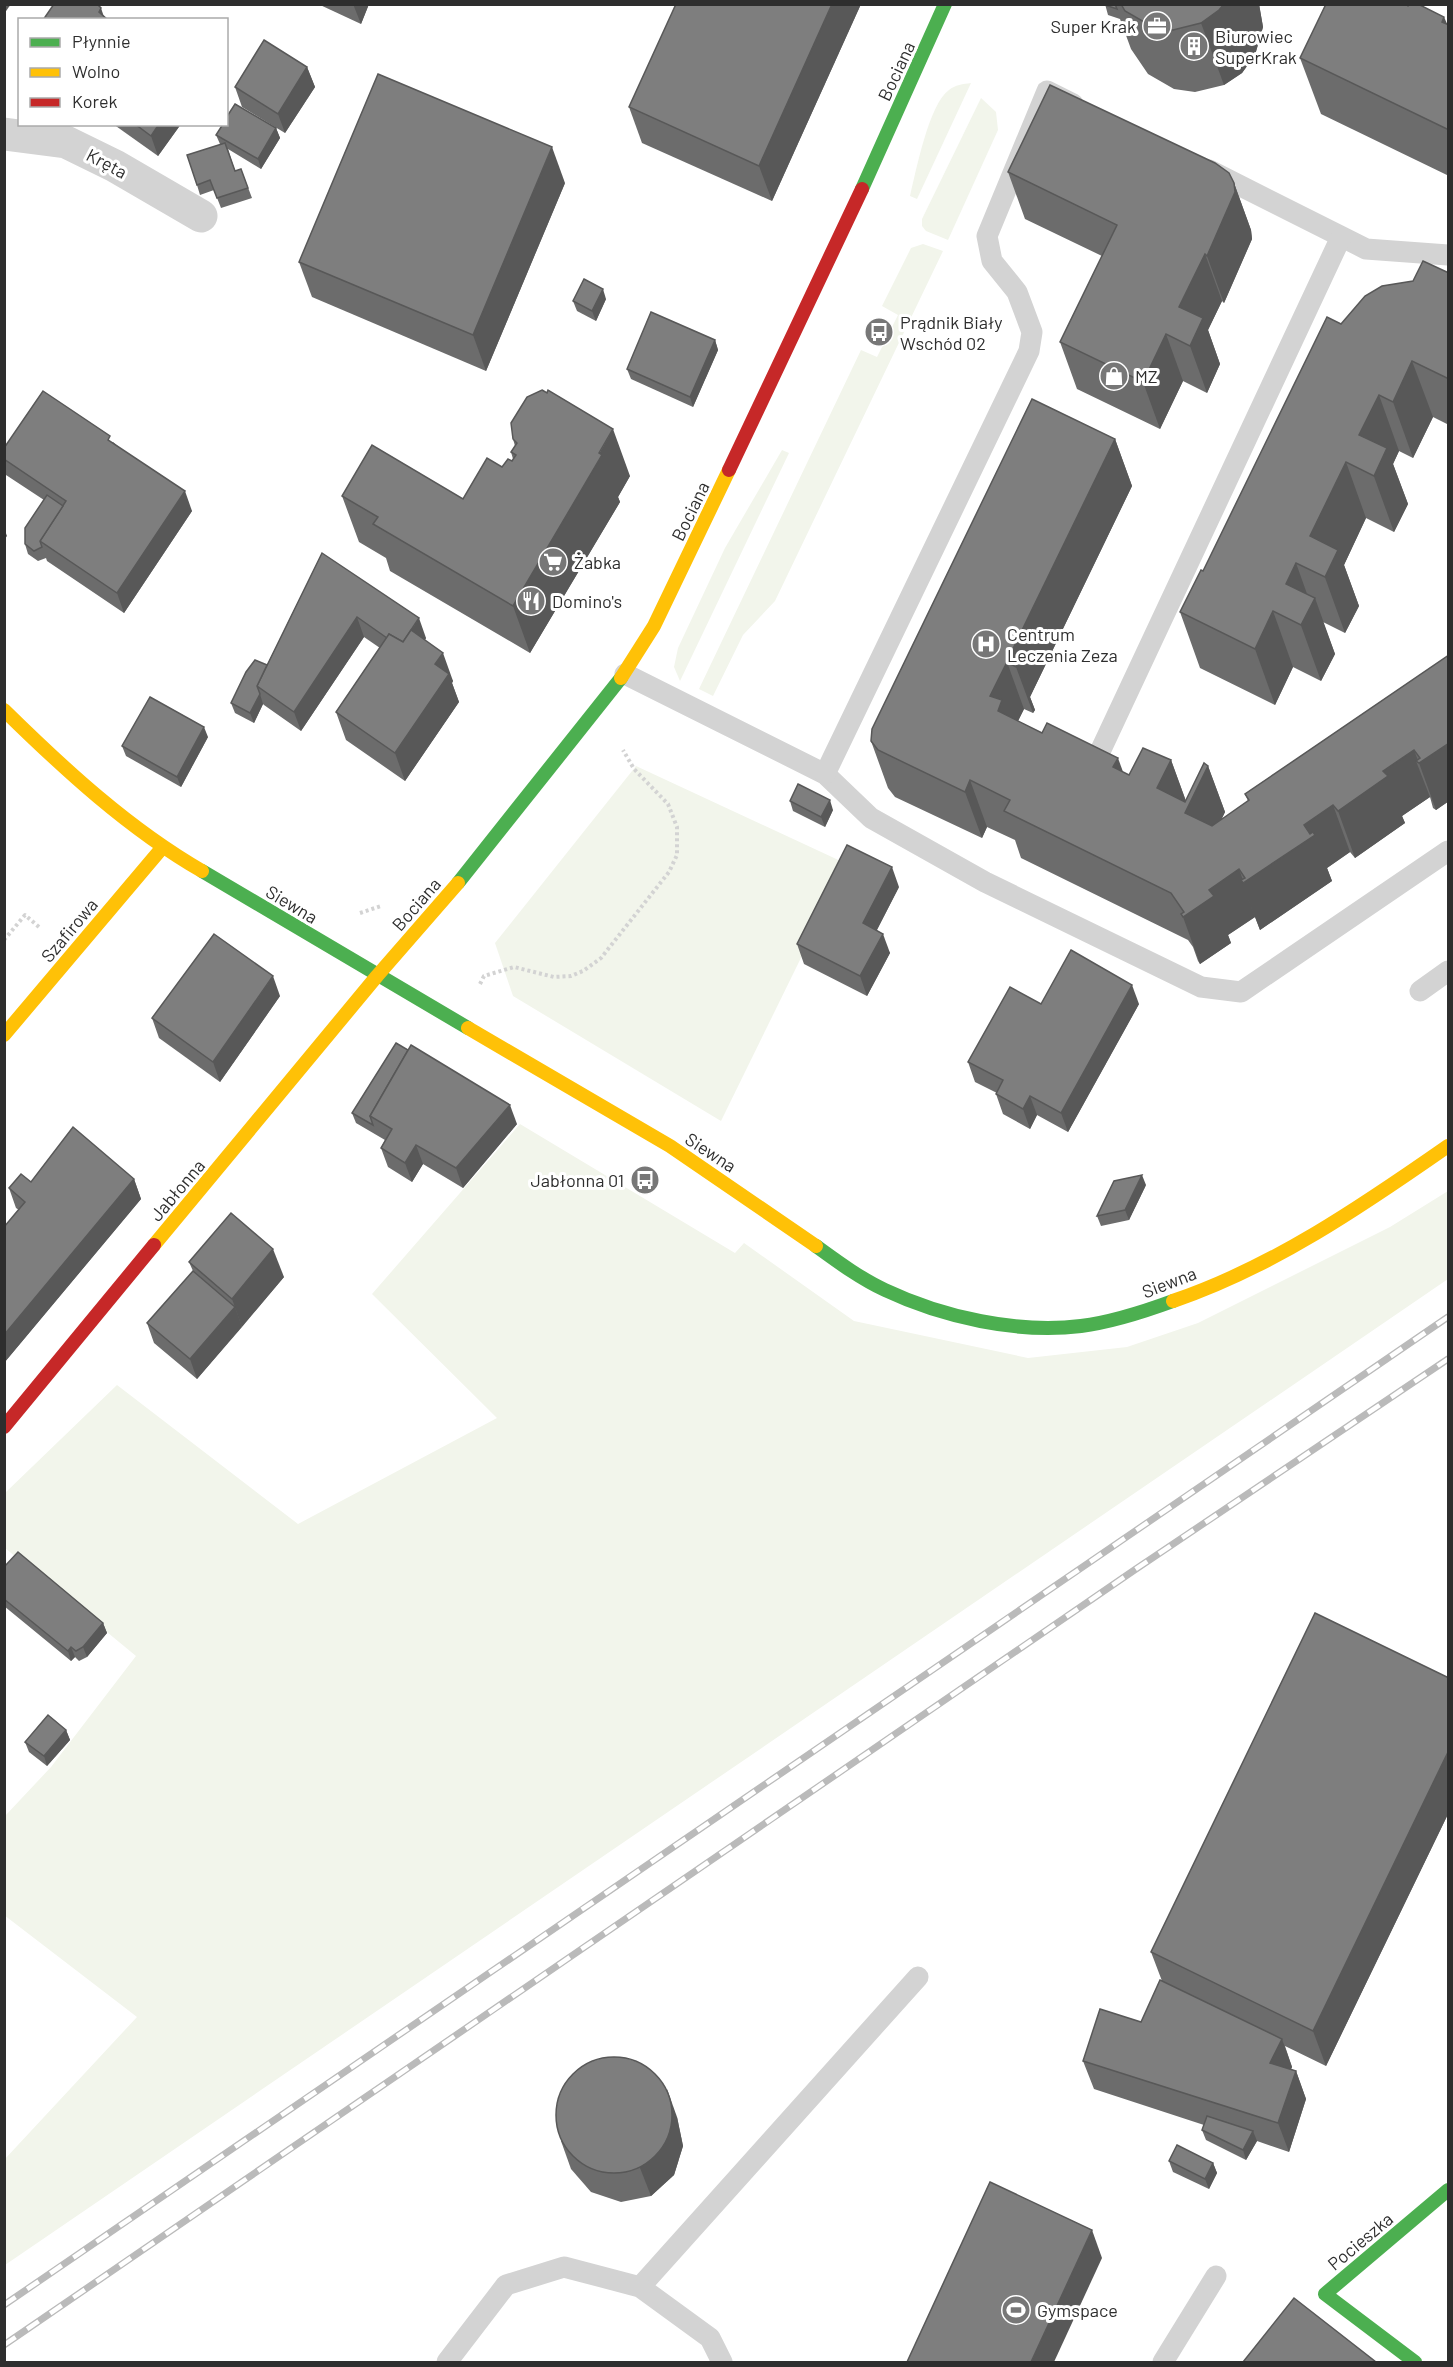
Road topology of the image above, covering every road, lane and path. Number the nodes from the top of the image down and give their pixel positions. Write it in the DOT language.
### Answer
graph roads {
  1 [pos="945,4"];
  2 [pos="1088,111"];
  3 [pos="4,134"];
  4 [pos="1191,161"];
  5 [pos="201,216"];
  6 [pos="1341,237"];
  7 [pos="1449,255"];
  8 [pos="625,674"];
  9 [pos="4,710"];
  10 [pos="623,750"];
  11 [pos="1090,773"];
  12 [pos="825,774"];
  13 [pos="162,848"];
  14 [pos="1449,851"];
  15 [pos="1449,971"];
  16 [pos="377,976"];
  17 [pos="478,987"];
  18 [pos="1420,991"];
  19 [pos="4,1035"];
  20 [pos="1449,1146"];
  21 [pos="4,1427"];
  22 [pos="918,1977"];
  23 [pos="1449,2190"];
  24 [pos="1216,2276"];
  25 [pos="640,2287"];
  26 [pos="447,2362"];
  27 [pos="722,2362"];
  28 [pos="1163,2362"];
  29 [pos="1415,2362"];
  1 -- 8 [label="street, Bociana"];
  2 -- 12 [label="lane"];
  3 -- 5 [label="street, Kręta"];
  4 -- 6 [label="lane"];
  6 -- 7 [label="lane"];
  6 -- 11 [label="lane"];
  8 -- 12 [label="lane"];
  8 -- 16 [label="street, Bociana"];
  9 -- 13 [label="street, Siewna"];
  10 -- 17 [label="path"];
  12 -- 14 [label="lane"];
  13 -- 16 [label="street, Siewna"];
  13 -- 19 [label="street, Szafirowa"];
  15 -- 18 [label="lane"];
  16 -- 20 [label="street, Siewna"];
  16 -- 21 [label="street, Jabłonna"];
  22 -- 25 [label="lane"];
  23 -- 29 [label="street, Pocieszka"];
  24 -- 28 [label="lane"];
  25 -- 26 [label="lane"];
  25 -- 27 [label="lane"];
}
